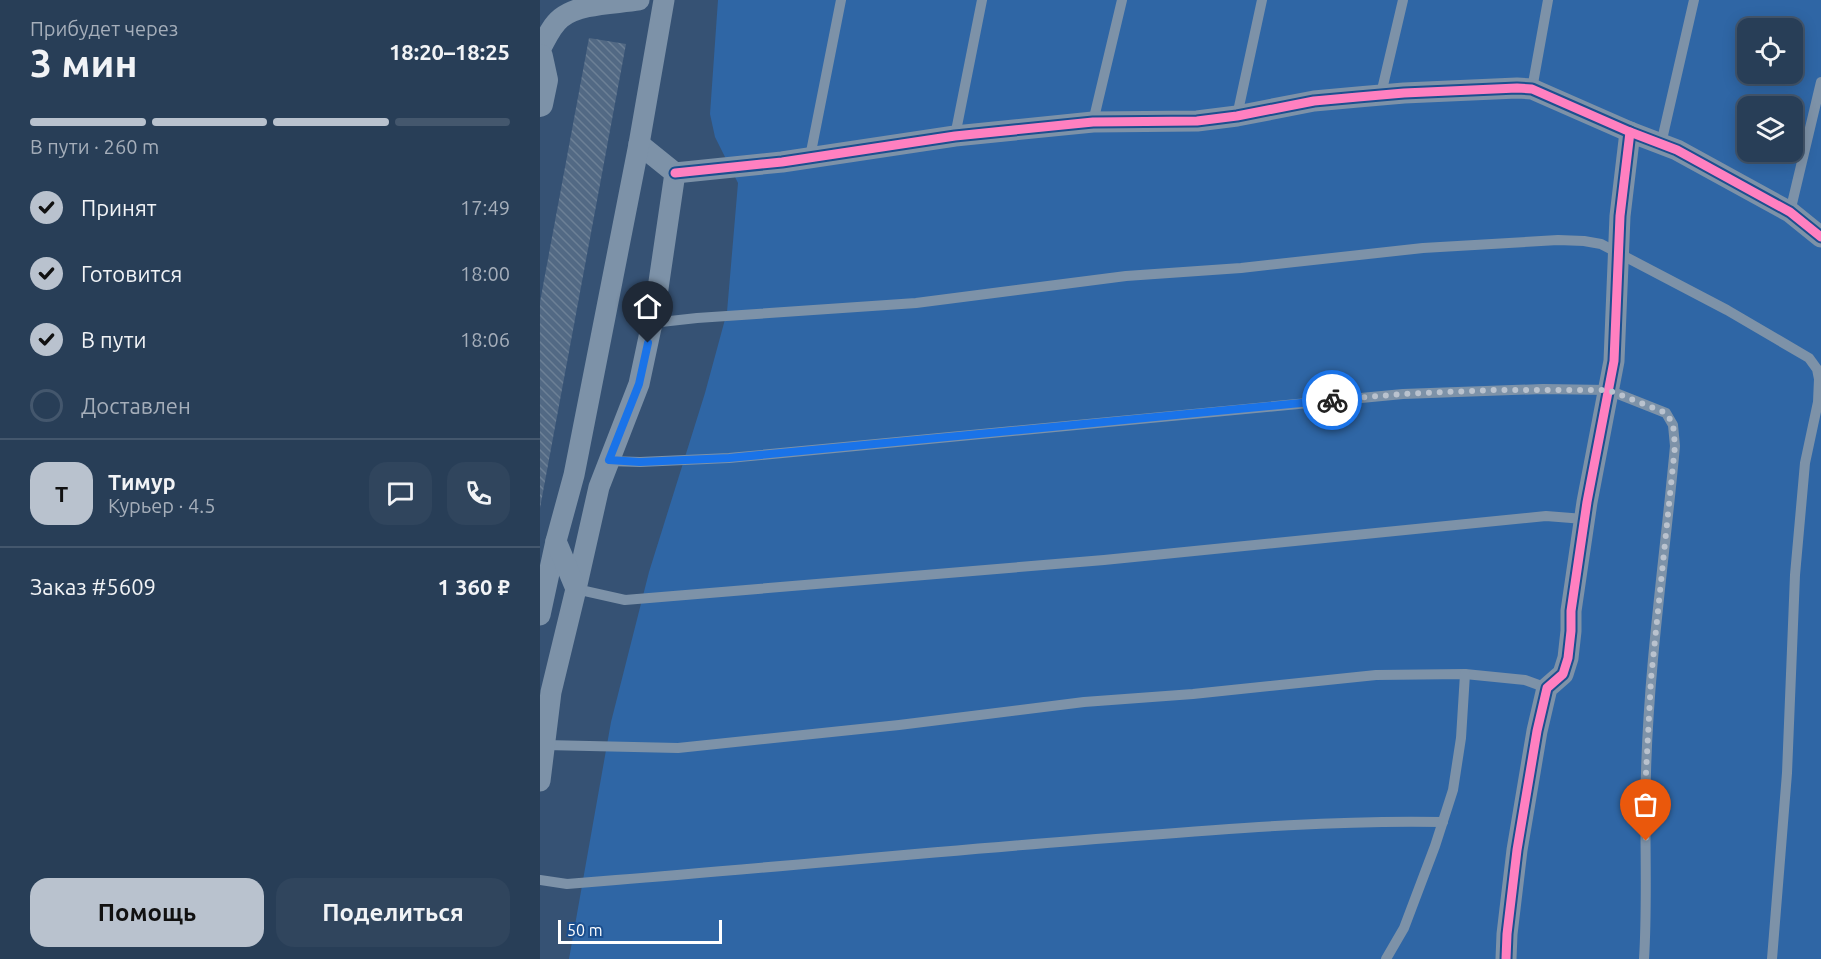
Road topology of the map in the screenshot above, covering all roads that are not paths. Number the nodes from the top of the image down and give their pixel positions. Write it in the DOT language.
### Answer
graph roads {
  1 [pos="639,0"];
  2 [pos="664,0"];
  3 [pos="841,0"];
  4 [pos="982,0"];
  5 [pos="1122,0"];
  6 [pos="1262,0"];
  7 [pos="1403,0"];
  8 [pos="1548,0"];
  9 [pos="1694,0"];
  10 [pos="540,50"];
  11 [pos="540,57"];
  12 [pos="1821,82"];
  13 [pos="1532,89"];
  14 [pos="1381,94"];
  15 [pos="540,104"];
  16 [pos="1237,116"];
  17 [pos="1093,122"];
  18 [pos="1630,132"];
  19 [pos="955,136"];
  20 [pos="639,144"];
  21 [pos="1661,144"];
  22 [pos="810,157"];
  23 [pos="675,173"];
  24 [pos="1790,212"];
  25 [pos="1821,237"];
  26 [pos="1619,254"];
  27 [pos="652,323"];
  28 [pos="1608,390"];
  29 [pos="609,460"];
  30 [pos="1584,519"];
  31 [pos="556,541"];
  32 [pos="576,589"];
  33 [pos="540,615"];
  34 [pos="1465,674"];
  35 [pos="1547,688"];
  36 [pos="545,745"];
  37 [pos="540,781"];
  38 [pos="1443,822"];
  39 [pos="540,880"];
  40 [pos="1386,959"];
  41 [pos="1506,959"];
  42 [pos="1644,959"];
  43 [pos="1772,959"];
  1 -- 10 [label="street"];
  2 -- 20 [label="street"];
  3 -- 22 [label="lane"];
  4 -- 19 [label="lane"];
  5 -- 17 [label="lane"];
  6 -- 16 [label="lane"];
  7 -- 14 [label="lane"];
  8 -- 13 [label="lane"];
  9 -- 21 [label="lane"];
  11 -- 15 [label="street"];
  12 -- 24 [label="lane"];
  13 -- 14 [label="street"];
  13 -- 18 [label="street"];
  14 -- 16 [label="street"];
  16 -- 17 [label="street"];
  17 -- 19 [label="street"];
  18 -- 21 [label="street"];
  18 -- 26 [label="street"];
  19 -- 22 [label="street"];
  20 -- 23 [label="street"];
  20 -- 31 [label="street"];
  21 -- 24 [label="street"];
  22 -- 23 [label="street"];
  23 -- 27 [label="street"];
  24 -- 25 [label="street"];
  26 -- 27 [label="lane"];
  26 -- 28 [label="street"];
  26 -- 43 [label="lane"];
  27 -- 29 [label="street"];
  28 -- 29 [label="lane"];
  28 -- 30 [label="street"];
  28 -- 42 [label="lane"];
  29 -- 32 [label="street"];
  30 -- 32 [label="lane"];
  30 -- 35 [label="street"];
  31 -- 32 [label="street"];
  31 -- 33 [label="street"];
  32 -- 36 [label="street"];
  34 -- 35 [label="lane"];
  34 -- 36 [label="lane"];
  34 -- 38 [label="lane"];
  35 -- 41 [label="street"];
  36 -- 37 [label="street"];
  38 -- 39 [label="lane"];
  38 -- 40 [label="lane"];
}
